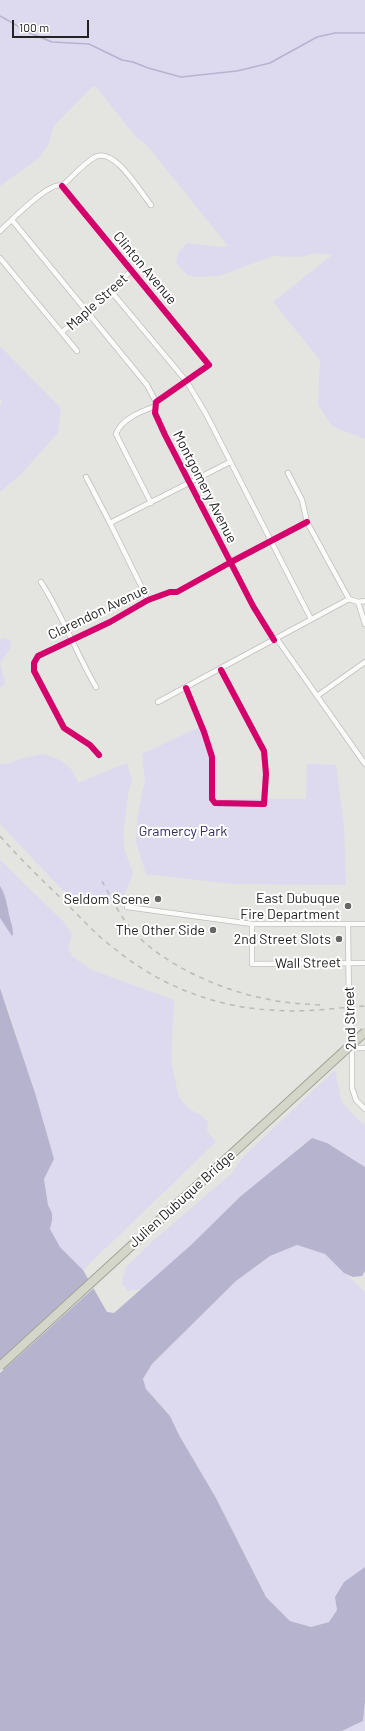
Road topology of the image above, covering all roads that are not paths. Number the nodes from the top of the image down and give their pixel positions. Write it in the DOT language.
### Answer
graph roads {
  1 [pos="62,186"];
  2 [pos="151,205"];
  3 [pos="12,220"];
  4 [pos="0,231"];
  5 [pos="0,258"];
  6 [pos="131,271"];
  7 [pos="110,290"];
  8 [pos="86,312"];
  9 [pos="62,332"];
  10 [pos="77,351"];
  11 [pos="186,382"];
  12 [pos="156,404"];
  13 [pos="230,462"];
  14 [pos="288,473"];
  15 [pos="86,477"];
  16 [pos="190,483"];
  17 [pos="151,503"];
  18 [pos="110,522"];
  19 [pos="307,522"];
  20 [pos="271,541"];
  21 [pos="231,562"];
  22 [pos="41,582"];
  23 [pos="349,599"];
  24 [pos="148,600"];
  25 [pos="365,601"];
  26 [pos="358,602"];
  27 [pos="311,619"];
  28 [pos="365,624"];
  29 [pos="275,639"];
  30 [pos="71,640"];
  31 [pos="365,662"];
  32 [pos="221,670"];
  33 [pos="96,687"];
  34 [pos="186,688"];
  35 [pos="316,696"];
  36 [pos="158,702"];
  37 [pos="99,755"];
  38 [pos="365,763"];
  39 [pos="127,907"];
  40 [pos="252,924"];
  41 [pos="348,924"];
  42 [pos="365,924"];
  43 [pos="349,963"];
  44 [pos="365,963"];
  45 [pos="365,1032"];
  46 [pos="352,1048"];
  47 [pos="365,1048"];
  48 [pos="365,1109"];
  49 [pos="0,1366"];
  1 -- 2 [label="street"];
  1 -- 3 [label="street"];
  1 -- 6 [label="street, Clinton Avenue"];
  3 -- 4 [label="street"];
  3 -- 8 [label="street, Montgomery Avenue"];
  5 -- 9 [label="street"];
  6 -- 7 [label="street, Maple Street"];
  6 -- 11 [label="street, Clinton Avenue"];
  7 -- 8 [label="street, Maple Street"];
  7 -- 11 [label="street"];
  8 -- 9 [label="street, Maple Street"];
  8 -- 12 [label="street, Montgomery Avenue"];
  9 -- 10 [label="street"];
  11 -- 12 [label="street"];
  11 -- 13 [label="street"];
  12 -- 16 [label="street, Montgomery Avenue"];
  12 -- 17 [label="street"];
  13 -- 16 [label="street"];
  13 -- 20 [label="street"];
  14 -- 19 [label="street"];
  15 -- 18 [label="street"];
  16 -- 17 [label="street"];
  16 -- 21 [label="street, Montgomery Avenue"];
  17 -- 18 [label="street"];
  18 -- 24 [label="street"];
  19 -- 20 [label="street, Clarendon Avenue"];
  19 -- 23 [label="street"];
  20 -- 21 [label="street, Clarendon Avenue"];
  20 -- 27 [label="street"];
  21 -- 24 [label="street, Clarendon Avenue"];
  21 -- 29 [label="street, Montgomery Avenue"];
  22 -- 30 [label="street"];
  23 -- 26 [label="street"];
  23 -- 27 [label="street"];
  24 -- 30 [label="street, Clarendon Avenue"];
  25 -- 26 [label="street"];
  26 -- 28 [label="street"];
  27 -- 29 [label="street"];
  29 -- 32 [label="street"];
  29 -- 35 [label="street, Montgomery Avenue"];
  30 -- 33 [label="street"];
  30 -- 37 [label="street, Clarendon Avenue"];
  31 -- 35 [label="street"];
  32 -- 34 [label="street"];
  32 -- 34 [label="street"];
  34 -- 36 [label="street"];
  35 -- 38 [label="street, Montgomery Avenue"];
  39 -- 40 [label="street"];
  40 -- 41 [label="street"];
  40 -- 43 [label="street, Wall Street"];
  41 -- 42 [label="street"];
  41 -- 43 [label="street, 2nd Street"];
  43 -- 44 [label="street, Wall Street"];
  43 -- 46 [label="street, 2nd Street"];
  45 -- 49 [label="highway, Julien Dubuque Bridge, bridge"];
  46 -- 47 [label="street"];
  46 -- 48 [label="street, 2nd Street"];
}
